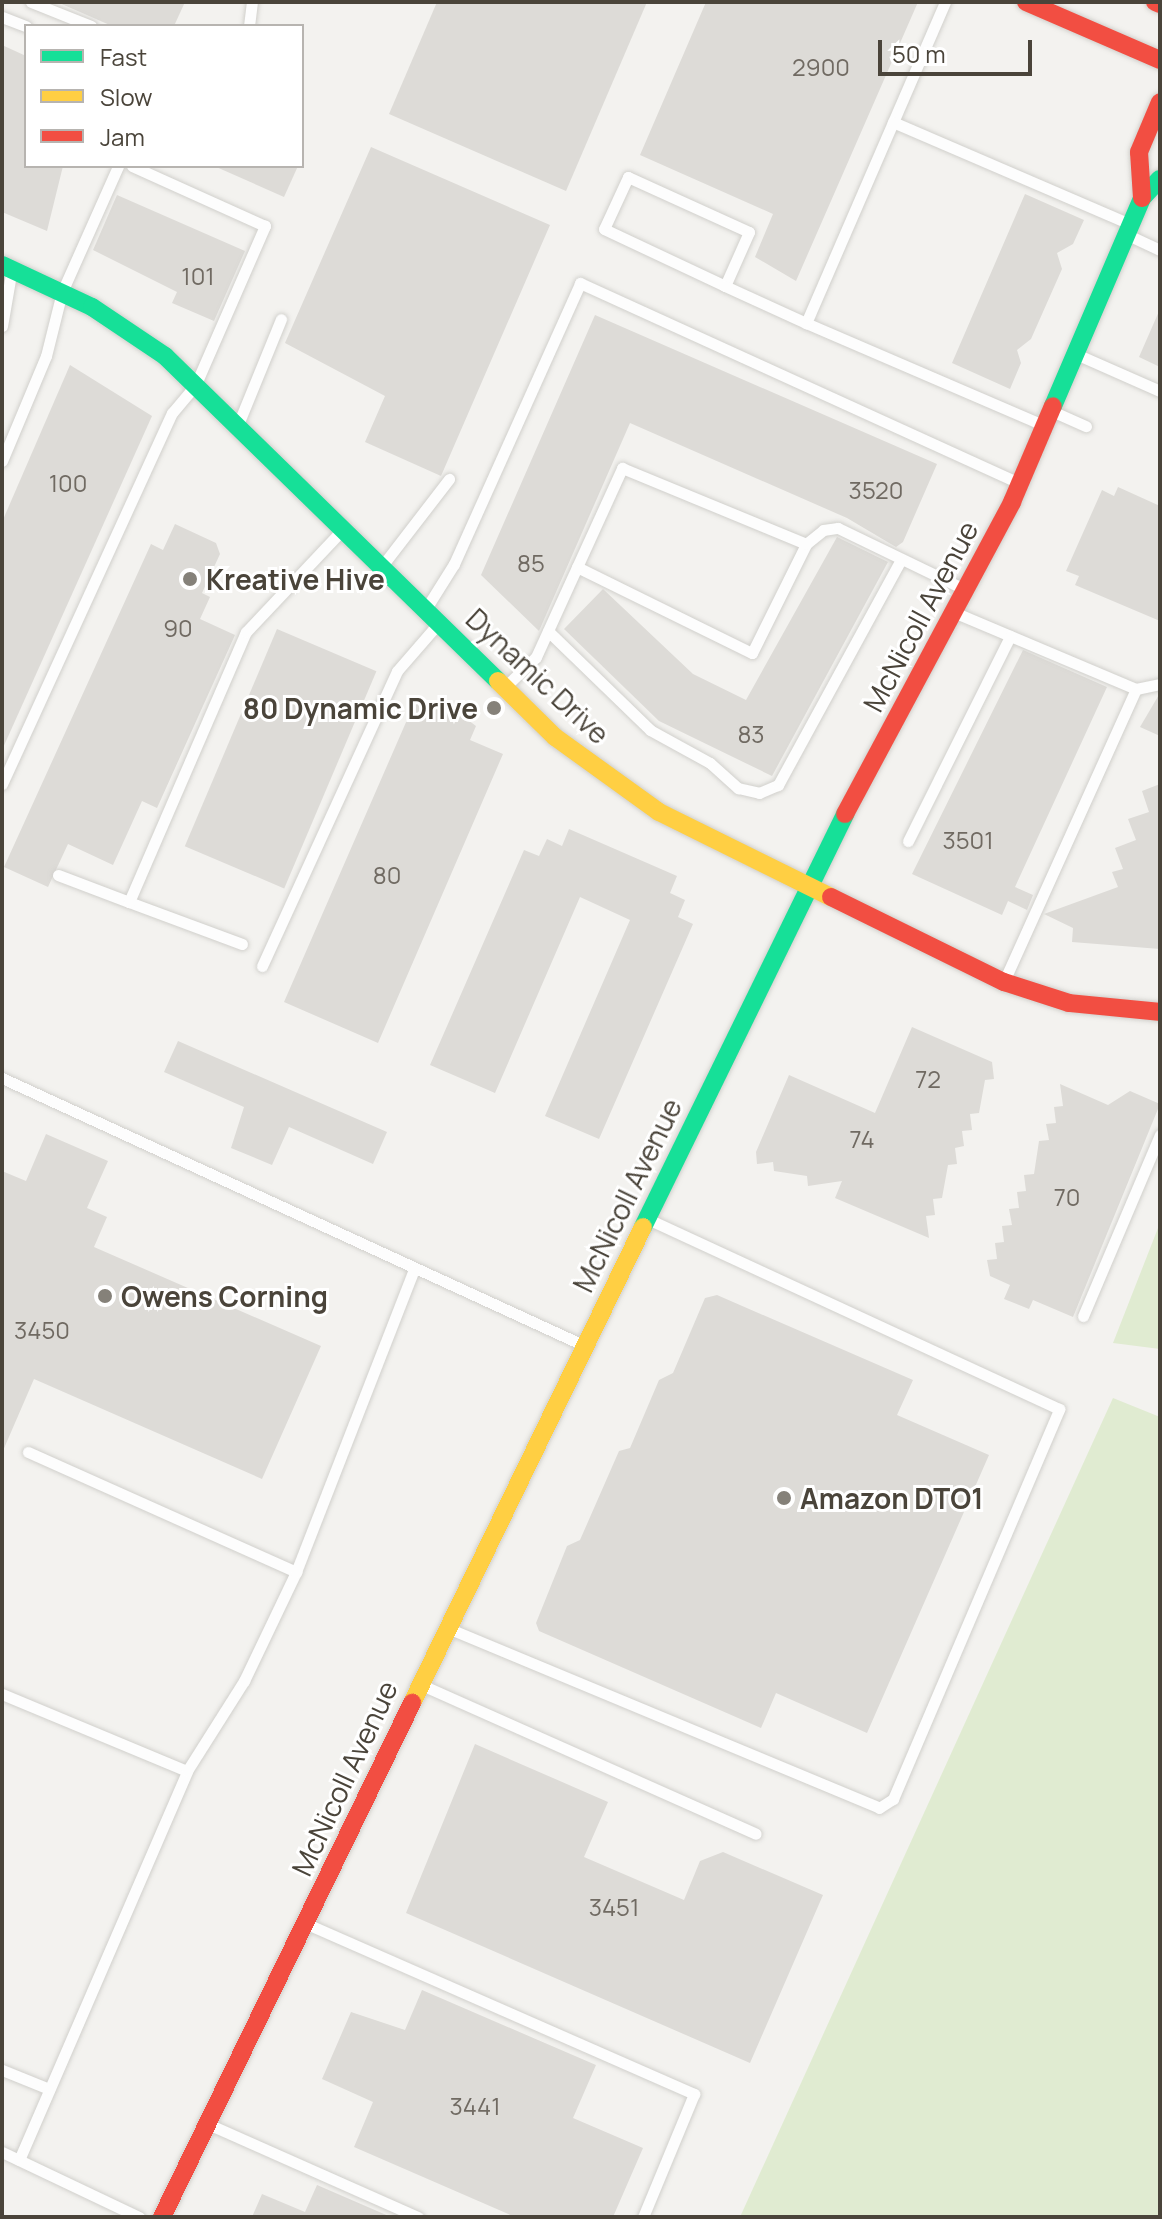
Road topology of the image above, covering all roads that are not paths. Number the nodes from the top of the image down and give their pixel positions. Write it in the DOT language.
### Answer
graph roads {
  1 [pos="31,2"];
  2 [pos="252,2"];
  3 [pos="945,2"];
  4 [pos="1026,2"];
  5 [pos="2,17"];
  6 [pos="86,24"];
  7 [pos="249,24"];
  8 [pos="24,25"];
  9 [pos="1160,60"];
  10 [pos="1160,102"];
  11 [pos="893,122"];
  12 [pos="117,168"];
  13 [pos="136,168"];
  14 [pos="1160,179"];
  15 [pos="1142,198"];
  16 [pos="1128,230"];
  17 [pos="1160,250"];
  18 [pos="7,267"];
  19 [pos="725,286"];
  20 [pos="62,292"];
  21 [pos="281,319"];
  22 [pos="806,323"];
  23 [pos="2,326"];
  24 [pos="1073,353"];
  25 [pos="195,386"];
  26 [pos="1160,391"];
  27 [pos="1047,418"];
  28 [pos="237,426"];
  29 [pos="1086,426"];
  30 [pos="2,461"];
  31 [pos="449,479"];
  32 [pos="1020,484"];
  33 [pos="342,530"];
  34 [pos="806,544"];
  35 [pos="901,559"];
  36 [pos="382,567"];
  37 [pos="577,567"];
  38 [pos="966,590"];
  39 [pos="425,610"];
  40 [pos="955,613"];
  41 [pos="440,622"];
  42 [pos="548,631"];
  43 [pos="1010,636"];
  44 [pos="1160,684"];
  45 [pos="506,687"];
  46 [pos="1136,689"];
  47 [pos="2,784"];
  48 [pos="908,841"];
  49 [pos="58,875"];
  50 [pos="810,884"];
  51 [pos="129,902"];
  52 [pos="242,944"];
  53 [pos="262,966"];
  54 [pos="1004,982"];
  55 [pos="1160,1012"];
  56 [pos="2,1078"];
  57 [pos="1160,1135"];
  58 [pos="646,1218"];
  59 [pos="414,1269"];
  60 [pos="1083,1316"];
  61 [pos="584,1346"];
  62 [pos="28,1452"];
  63 [pos="296,1572"];
  64 [pos="446,1628"];
  65 [pos="419,1684"];
  66 [pos="2,1694"];
  67 [pos="187,1771"];
  68 [pos="756,1834"];
  69 [pos="307,1924"];
  70 [pos="2,2070"];
  71 [pos="49,2089"];
  72 [pos="208,2124"];
  73 [pos="2,2152"];
  74 [pos="19,2160"];
  75 [pos="139,2217"];
  76 [pos="162,2217"];
  77 [pos="418,2217"];
  78 [pos="643,2217"];
  1 -- 6 [label="lane"];
  2 -- 7 [label="lane"];
  3 -- 11 [label="lane"];
  4 -- 9 [label="main road"];
  5 -- 8 [label="lane"];
  10 -- 15 [label="main road, McNicoll Avenue"];
  11 -- 16 [label="lane"];
  11 -- 22 [label="lane"];
  12 -- 20 [label="lane"];
  13 -- 25 [label="lane"];
  14 -- 15 [label="main road, McNicoll Avenue"];
  15 -- 16 [label="main road, McNicoll Avenue"];
  16 -- 17 [label="lane"];
  16 -- 24 [label="main road, McNicoll Avenue"];
  18 -- 20 [label="main road, Dynamic Drive"];
  18 -- 23 [label="lane"];
  19 -- 19 [label="lane"];
  19 -- 22 [label="lane"];
  20 -- 25 [label="main road, Dynamic Drive"];
  20 -- 30 [label="lane"];
  21 -- 28 [label="lane"];
  22 -- 27 [label="lane"];
  24 -- 26 [label="lane"];
  24 -- 27 [label="main road, McNicoll Avenue"];
  25 -- 28 [label="main road, Dynamic Drive"];
  25 -- 47 [label="lane"];
  27 -- 29 [label="lane"];
  27 -- 32 [label="main road, McNicoll Avenue"];
  28 -- 33 [label="main road, Dynamic Drive"];
  31 -- 36 [label="lane"];
  32 -- 38 [label="main road, McNicoll Avenue"];
  32 -- 39 [label="lane"];
  33 -- 36 [label="main road, Dynamic Drive"];
  33 -- 51 [label="lane"];
  34 -- 35 [label="lane"];
  34 -- 37 [label="lane"];
  34 -- 37 [label="lane"];
  35 -- 38 [label="lane"];
  35 -- 42 [label="lane"];
  36 -- 39 [label="main road, Dynamic Drive"];
  37 -- 42 [label="lane"];
  38 -- 40 [label="main road, McNicoll Avenue"];
  39 -- 41 [label="main road, Dynamic Drive"];
  40 -- 43 [label="lane"];
  40 -- 50 [label="main road, McNicoll Avenue"];
  41 -- 45 [label="main road, Dynamic Drive"];
  41 -- 53 [label="lane"];
  42 -- 45 [label="lane"];
  43 -- 46 [label="lane"];
  43 -- 48 [label="lane"];
  44 -- 46 [label="lane"];
  45 -- 50 [label="main road, Dynamic Drive"];
  46 -- 54 [label="lane"];
  49 -- 51 [label="lane"];
  50 -- 54 [label="main road, Dynamic Drive"];
  50 -- 58 [label="main road, McNicoll Avenue"];
  51 -- 52 [label="lane"];
  54 -- 55 [label="main road, Dynamic Drive"];
  56 -- 59 [label="lane"];
  57 -- 60 [label="lane"];
  58 -- 61 [label="main road, McNicoll Avenue"];
  58 -- 64 [label="lane"];
  59 -- 61 [label="lane"];
  59 -- 63 [label="lane"];
  61 -- 64 [label="main road, McNicoll Avenue"];
  62 -- 63 [label="lane"];
  63 -- 67 [label="lane"];
  64 -- 65 [label="main road, McNicoll Avenue"];
  65 -- 68 [label="lane"];
  65 -- 69 [label="main road, McNicoll Avenue"];
  66 -- 67 [label="lane"];
  67 -- 71 [label="lane"];
  69 -- 72 [label="main road, McNicoll Avenue"];
  69 -- 78 [label="lane"];
  70 -- 71 [label="lane"];
  71 -- 74 [label="lane"];
  72 -- 76 [label="main road, McNicoll Avenue"];
  72 -- 77 [label="lane"];
  73 -- 74 [label="lane"];
  74 -- 75 [label="lane"];
}
